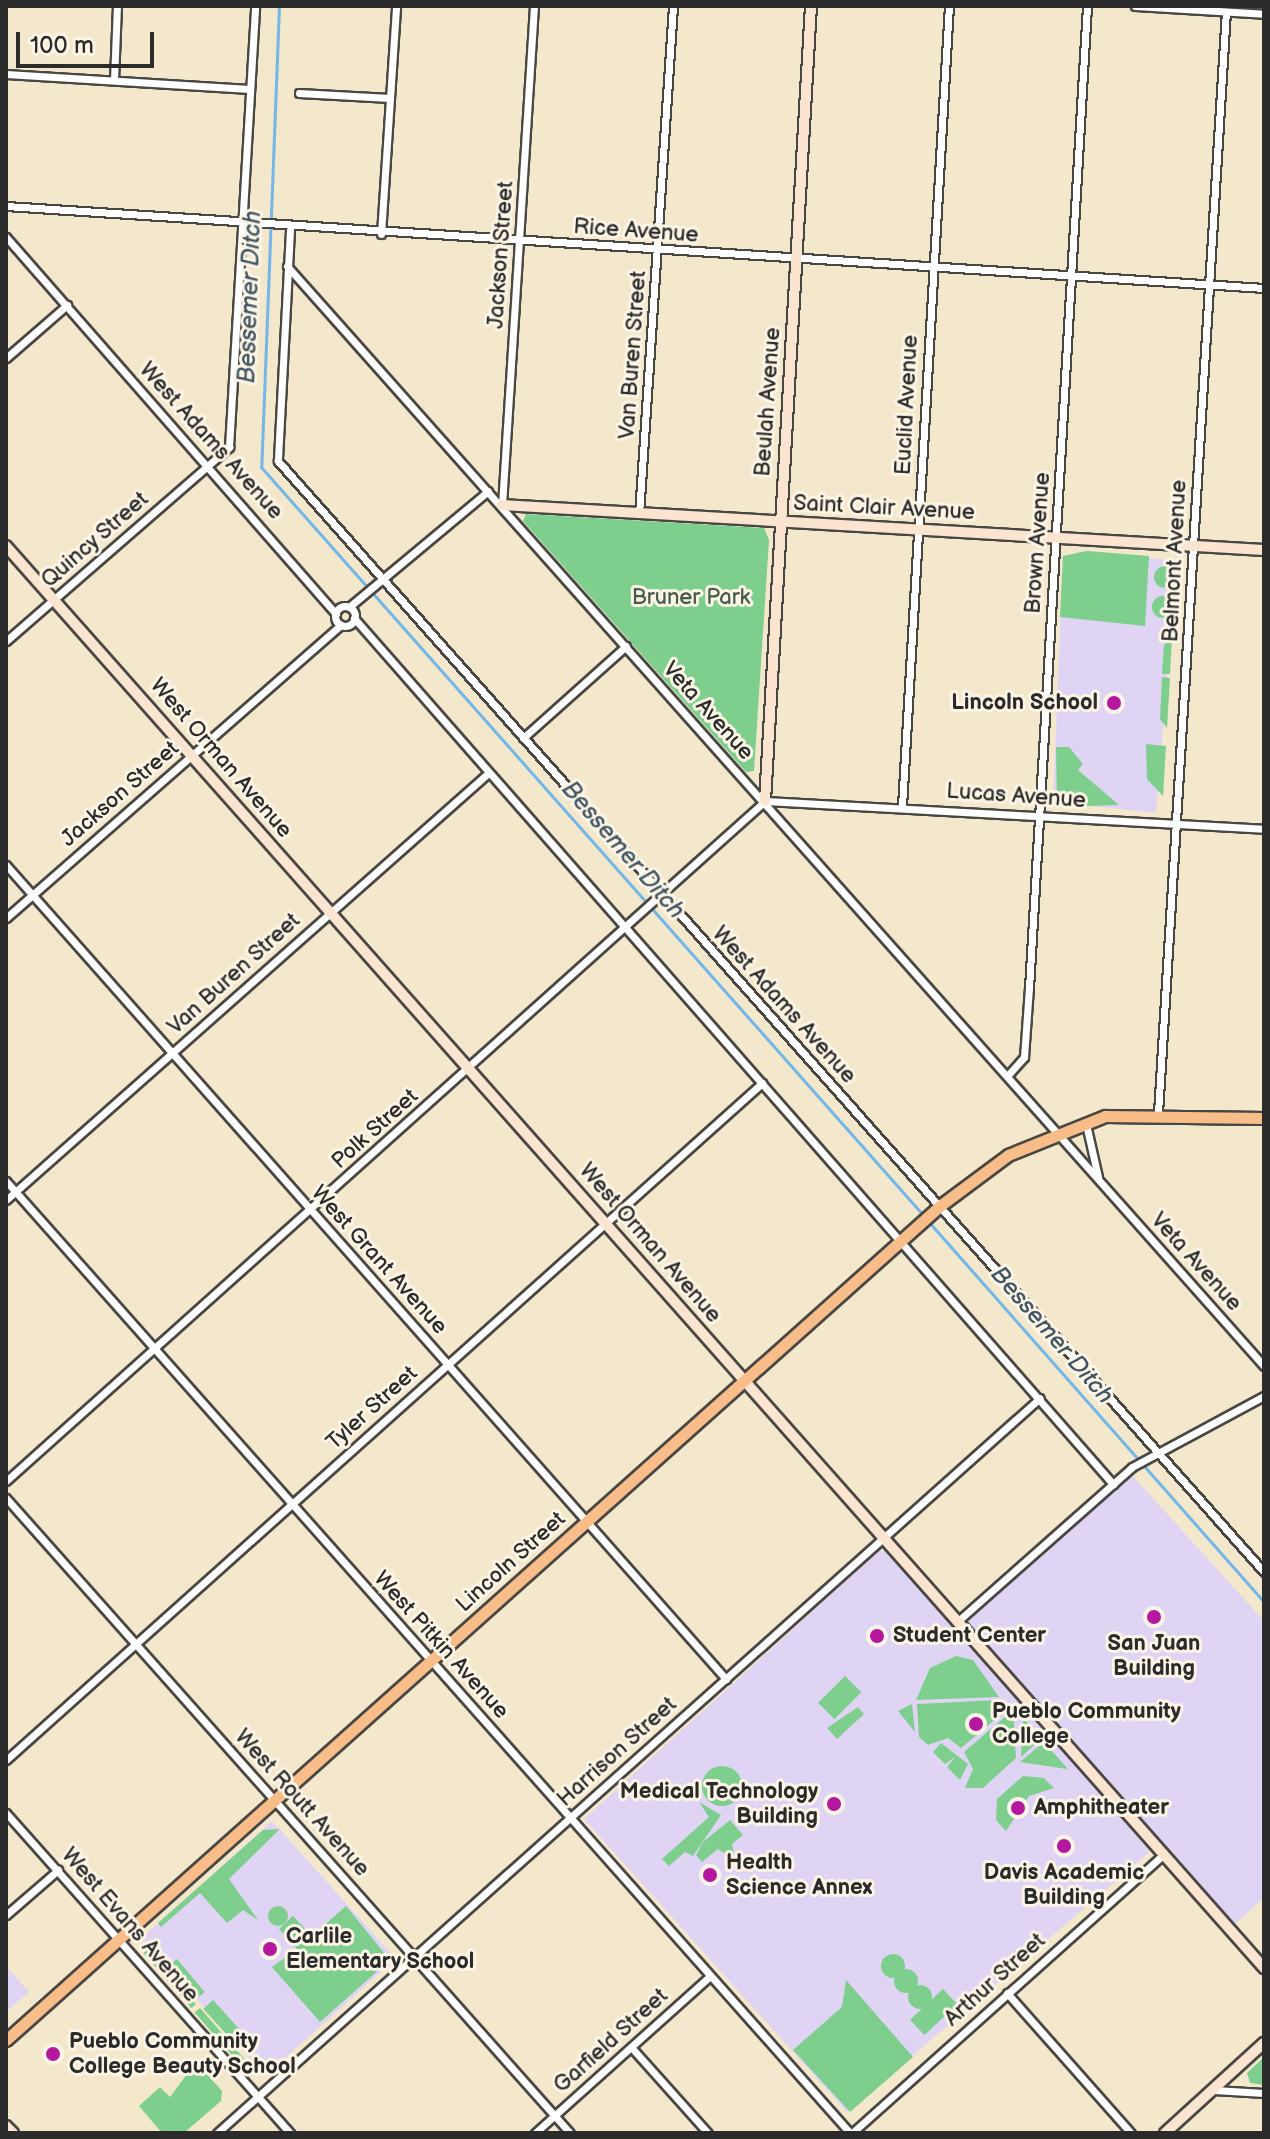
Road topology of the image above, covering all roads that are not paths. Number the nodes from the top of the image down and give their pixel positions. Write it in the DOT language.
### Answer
graph roads {
  1 [pos="117,6"];
  2 [pos="255,6"];
  3 [pos="396,6"];
  4 [pos="534,6"];
  5 [pos="673,6"];
  6 [pos="811,6"];
  7 [pos="949,6"];
  8 [pos="1087,6"];
  9 [pos="1135,6"];
  10 [pos="1226,12"];
  11 [pos="1264,14"];
  12 [pos="6,74"];
  13 [pos="114,80"];
  14 [pos="250,89"];
  15 [pos="299,93"];
  16 [pos="390,98"];
  17 [pos="6,206"];
  18 [pos="243,223"];
  19 [pos="290,230"];
  20 [pos="381,234"];
  21 [pos="6,237"];
  22 [pos="520,241"];
  23 [pos="659,251"];
  24 [pos="797,260"];
  25 [pos="287,266"];
  26 [pos="934,267"];
  27 [pos="1073,277"];
  28 [pos="1209,284"];
  29 [pos="1264,288"];
  30 [pos="67,305"];
  31 [pos="6,358"];
  32 [pos="207,466"];
  33 [pos="488,491"];
  34 [pos="502,505"];
  35 [pos="639,514"];
  36 [pos="779,523"];
  37 [pos="918,530"];
  38 [pos="1056,539"];
  39 [pos="6,546"];
  40 [pos="1194,546"];
  41 [pos="1264,550"];
  42 [pos="379,585"];
  43 [pos="54,599"];
  44 [pos="345,616"];
  45 [pos="6,641"];
  46 [pos="626,646"];
  47 [pos="523,738"];
  48 [pos="192,756"];
  49 [pos="486,775"];
  50 [pos="765,801"];
  51 [pos="902,806"];
  52 [pos="1039,815"];
  53 [pos="1176,824"];
  54 [pos="1264,829"];
  55 [pos="6,865"];
  56 [pos="33,894"];
  57 [pos="663,898"];
  58 [pos="331,913"];
  59 [pos="6,918"];
  60 [pos="625,931"];
  61 [pos="172,1054"];
  62 [pos="470,1070"];
  63 [pos="1008,1075"];
  64 [pos="762,1083"];
  65 [pos="1158,1113"];
  66 [pos="1264,1118"];
  67 [pos="1087,1120"];
  68 [pos="1055,1130"];
  69 [pos="6,1181"];
  70 [pos="1100,1182"];
  71 [pos="16,1192"];
  72 [pos="6,1200"];
  73 [pos="937,1209"];
  74 [pos="310,1211"];
  75 [pos="606,1223"];
  76 [pos="906,1238"];
  77 [pos="155,1349"];
  78 [pos="448,1364"];
  79 [pos="1264,1366"];
  80 [pos="747,1383"];
  81 [pos="1264,1396"];
  82 [pos="1040,1398"];
  83 [pos="1160,1453"];
  84 [pos="6,1481"];
  85 [pos="1113,1484"];
  86 [pos="6,1498"];
  87 [pos="292,1504"];
  88 [pos="586,1523"];
  89 [pos="884,1538"];
  90 [pos="1264,1572"];
  91 [pos="958,1621"];
  92 [pos="136,1643"];
  93 [pos="431,1660"];
  94 [pos="726,1679"];
  95 [pos="6,1760"];
  96 [pos="276,1801"];
  97 [pos="6,1813"];
  98 [pos="570,1818"];
  99 [pos="1164,1854"];
  100 [pos="58,1870"];
  101 [pos="6,1915"];
  102 [pos="119,1939"];
  103 [pos="415,1957"];
  104 [pos="1264,1968"];
  105 [pos="710,1976"];
  106 [pos="1007,1993"];
  107 [pos="6,2040"];
  108 [pos="1264,2043"];
  109 [pos="631,2047"];
  110 [pos="1214,2090"];
  111 [pos="1264,2093"];
  112 [pos="258,2097"];
  113 [pos="555,2116"];
  114 [pos="6,2126"];
  115 [pos="13,2133"];
  116 [pos="217,2133"];
  117 [pos="290,2133"];
  118 [pos="535,2133"];
  119 [pos="570,2133"];
  120 [pos="708,2133"];
  121 [pos="851,2133"];
  122 [pos="1131,2133"];
  123 [pos="1165,2133"];
  1 -- 13 [label="street"];
  2 -- 14 [label="street, Quincy Street"];
  3 -- 16 [label="street"];
  4 -- 22 [label="street, Jackson Street"];
  5 -- 23 [label="street, Van Buren Street"];
  6 -- 24 [label="street, Beulah Avenue"];
  7 -- 26 [label="street, Euclid Avenue"];
  8 -- 27 [label="street, Brown Avenue"];
  9 -- 10 [label="street"];
  10 -- 11 [label="street"];
  10 -- 28 [label="street, Belmont Avenue"];
  12 -- 13 [label="street"];
  13 -- 14 [label="street"];
  14 -- 18 [label="street, Quincy Street"];
  15 -- 16 [label="street"];
  16 -- 20 [label="street"];
  17 -- 18 [label="street, Rice Avenue"];
  18 -- 19 [label="street, Rice Avenue"];
  18 -- 32 [label="street, Quincy Street"];
  19 -- 20 [label="street, Rice Avenue"];
  19 -- 25 [label="street"];
  20 -- 22 [label="street, Rice Avenue"];
  21 -- 30 [label="street, West Adams Avenue"];
  22 -- 23 [label="street, Rice Avenue"];
  22 -- 34 [label="street, Jackson Street"];
  23 -- 24 [label="street, Rice Avenue"];
  23 -- 35 [label="street, Van Buren Street"];
  24 -- 26 [label="street, Rice Avenue"];
  24 -- 36 [label="street, Beulah Avenue"];
  25 -- 33 [label="street, Veta Avenue"];
  25 -- 42 [label="street, West Adams Avenue"];
  26 -- 27 [label="street, Rice Avenue"];
  26 -- 37 [label="street, Euclid Avenue"];
  27 -- 28 [label="street, Rice Avenue"];
  27 -- 38 [label="street, Brown Avenue"];
  28 -- 29 [label="street, Rice Avenue"];
  28 -- 40 [label="street, Belmont Avenue"];
  30 -- 31 [label="street"];
  30 -- 32 [label="street, West Adams Avenue"];
  32 -- 43 [label="street, Quincy Street"];
  32 -- 44 [label="street, West Adams Avenue"];
  33 -- 34 [label="street, Veta Avenue"];
  33 -- 42 [label="street, Jackson Street"];
  34 -- 35 [label="street, Saint Clair Avenue"];
  34 -- 46 [label="street, Veta Avenue"];
  35 -- 36 [label="street, Saint Clair Avenue"];
  36 -- 37 [label="street, Saint Clair Avenue"];
  36 -- 50 [label="street, Beulah Avenue"];
  37 -- 38 [label="street, Saint Clair Avenue"];
  37 -- 51 [label="street, Euclid Avenue"];
  38 -- 40 [label="street, Saint Clair Avenue"];
  38 -- 52 [label="street, Brown Avenue"];
  39 -- 43 [label="street, West Orman Avenue"];
  40 -- 41 [label="street, Saint Clair Avenue"];
  40 -- 53 [label="street, Belmont Avenue"];
  42 -- 44 [label="street, Jackson Street"];
  42 -- 47 [label="street, West Adams Avenue"];
  43 -- 45 [label="street, Quincy Street"];
  43 -- 48 [label="street, West Orman Avenue"];
  44 -- 48 [label="street, Jackson Street"];
  44 -- 49 [label="street, West Adams Avenue"];
  46 -- 47 [label="street"];
  46 -- 50 [label="street, Veta Avenue"];
  47 -- 57 [label="street, West Adams Avenue"];
  48 -- 56 [label="street, Jackson Street"];
  48 -- 58 [label="street, West Orman Avenue"];
  49 -- 58 [label="street, Van Buren Street"];
  49 -- 60 [label="street, West Adams Avenue"];
  50 -- 51 [label="street, Lucas Avenue"];
  50 -- 57 [label="street, Polk Street"];
  50 -- 63 [label="street, Veta Avenue"];
  51 -- 52 [label="street, Lucas Avenue"];
  52 -- 53 [label="street, Lucas Avenue"];
  52 -- 63 [label="street, Brown Avenue"];
  53 -- 54 [label="street, Lucas Avenue"];
  53 -- 65 [label="street, Belmont Avenue"];
  55 -- 56 [label="street, West Grant Avenue"];
  56 -- 59 [label="street, Jackson Street"];
  56 -- 61 [label="street, West Grant Avenue"];
  57 -- 60 [label="street, Polk Street"];
  57 -- 73 [label="street, West Adams Avenue"];
  58 -- 61 [label="street, Van Buren Street"];
  58 -- 62 [label="street, West Orman Avenue"];
  60 -- 62 [label="street, Polk Street"];
  60 -- 64 [label="street, West Adams Avenue"];
  61 -- 71 [label="street, Van Buren Street"];
  61 -- 74 [label="street, West Grant Avenue"];
  62 -- 74 [label="street, Polk Street"];
  62 -- 75 [label="street, West Orman Avenue"];
  63 -- 68 [label="street, Veta Avenue"];
  64 -- 75 [label="street, Tyler Street"];
  64 -- 76 [label="street, West Adams Avenue"];
  65 -- 66 [label="main road, Lincoln Street"];
  65 -- 67 [label="main road, Lincoln Street"];
  67 -- 68 [label="main road, Lincoln Street"];
  67 -- 70 [label="street, Veta Avenue"];
  68 -- 70 [label="street, Veta Avenue"];
  68 -- 73 [label="main road, Lincoln Street"];
  69 -- 71 [label="street, West Pitkin Avenue"];
  70 -- 79 [label="street, Veta Avenue"];
  71 -- 72 [label="street, Van Buren Street"];
  71 -- 77 [label="street, West Pitkin Avenue"];
  73 -- 76 [label="main road, Lincoln Street"];
  73 -- 83 [label="street, West Adams Avenue"];
  74 -- 77 [label="street, Polk Street"];
  74 -- 78 [label="street, West Grant Avenue"];
  75 -- 78 [label="street, Tyler Street"];
  75 -- 80 [label="street, West Orman Avenue"];
  76 -- 80 [label="main road, Lincoln Street"];
  76 -- 82 [label="street, West Adams Avenue"];
  77 -- 84 [label="street, Polk Street"];
  77 -- 87 [label="street, West Pitkin Avenue"];
  78 -- 87 [label="street, Tyler Street"];
  78 -- 88 [label="street, West Grant Avenue"];
  80 -- 88 [label="main road, Lincoln Street"];
  80 -- 89 [label="street, West Orman Avenue"];
  81 -- 83 [label="street"];
  82 -- 85 [label="street, West Adams Avenue"];
  82 -- 89 [label="street, Harrison Street"];
  83 -- 85 [label="street"];
  83 -- 90 [label="street, West Adams Avenue"];
  85 -- 91 [label="street"];
  86 -- 92 [label="street, West Routt Avenue"];
  87 -- 92 [label="street, Tyler Street"];
  87 -- 93 [label="street, West Pitkin Avenue"];
  88 -- 93 [label="main road, Lincoln Street"];
  88 -- 94 [label="street, West Grant Avenue"];
  89 -- 91 [label="street, West Orman Avenue"];
  89 -- 94 [label="street, Harrison Street"];
  91 -- 99 [label="street, West Orman Avenue"];
  92 -- 95 [label="street, Tyler Street"];
  92 -- 96 [label="street, West Routt Avenue"];
  93 -- 96 [label="main road, Lincoln Street"];
  93 -- 98 [label="street, West Pitkin Avenue"];
  94 -- 98 [label="street, Harrison Street"];
  96 -- 102 [label="main road, Lincoln Street"];
  96 -- 103 [label="street, West Routt Avenue"];
  97 -- 100 [label="street, West Evans Avenue"];
  98 -- 103 [label="street, Harrison Street"];
  98 -- 105 [label="street, West Pitkin Avenue"];
  99 -- 104 [label="street, West Orman Avenue"];
  99 -- 106 [label="street, Arthur Street"];
  100 -- 101 [label="street"];
  100 -- 102 [label="street, West Evans Avenue"];
  102 -- 107 [label="main road, Lincoln Street"];
  102 -- 112 [label="street, West Evans Avenue"];
  103 -- 112 [label="street, Harrison Street"];
  103 -- 113 [label="street, West Routt Avenue"];
  105 -- 109 [label="street, Garfield Street"];
  105 -- 121 [label="street, West Pitkin Avenue"];
  106 -- 121 [label="street, Arthur Street"];
  106 -- 122 [label="street"];
  108 -- 110 [label="street"];
  109 -- 113 [label="street, Garfield Street"];
  109 -- 120 [label="street"];
  110 -- 111 [label="street"];
  110 -- 123 [label="street"];
  112 -- 116 [label="street, Harrison Street"];
  112 -- 117 [label="street, West Evans Avenue"];
  113 -- 118 [label="street, Garfield Street"];
  113 -- 119 [label="street, West Routt Avenue"];
  114 -- 115 [label="street"];
}
